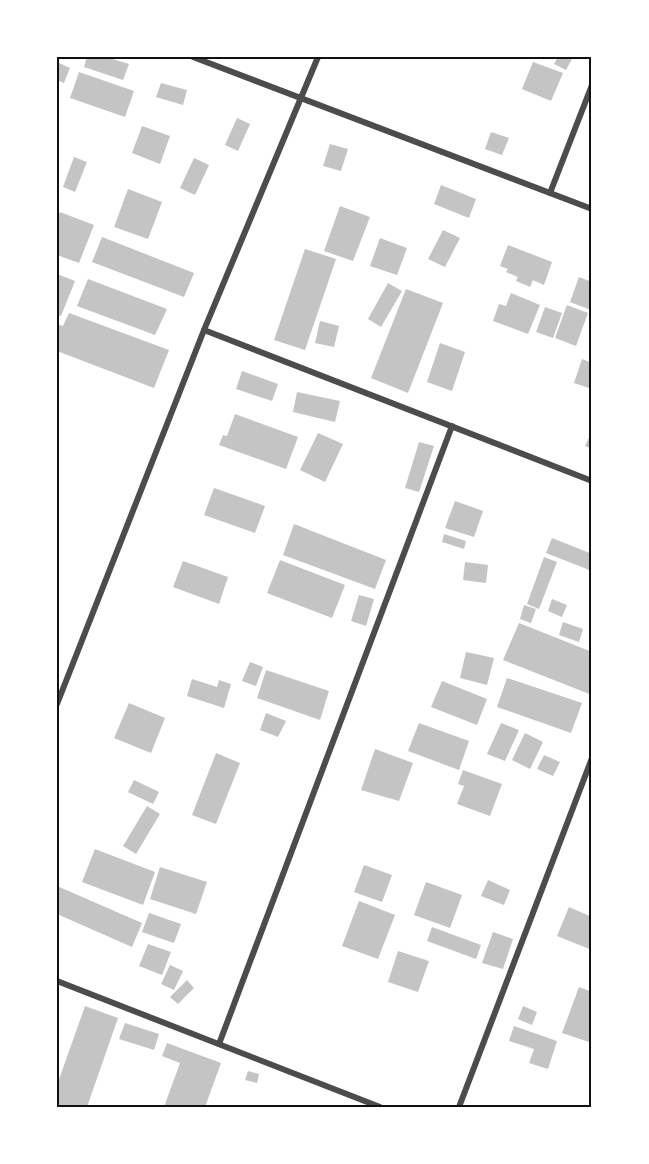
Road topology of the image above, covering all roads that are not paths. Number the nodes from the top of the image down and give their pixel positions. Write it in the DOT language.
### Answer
graph roads {
  1 [pos="194,57"];
  2 [pos="318,57"];
  3 [pos="592,85"];
  4 [pos="302,98"];
  5 [pos="550,193"];
  6 [pos="592,209"];
  7 [pos="204,330"];
  8 [pos="452,426"];
  9 [pos="592,481"];
  10 [pos="57,705"];
  11 [pos="592,758"];
  12 [pos="57,981"];
  13 [pos="219,1044"];
  14 [pos="380,1107"];
  15 [pos="459,1107"];
  1 -- 4 [label="street"];
  2 -- 4 [label="street"];
  3 -- 5 [label="street"];
  4 -- 5 [label="street"];
  4 -- 7 [label="street"];
  5 -- 6 [label="street"];
  7 -- 8 [label="street"];
  7 -- 10 [label="street"];
  8 -- 9 [label="street"];
  8 -- 13 [label="street"];
  11 -- 15 [label="street"];
  12 -- 13 [label="street"];
  13 -- 14 [label="street"];
}
